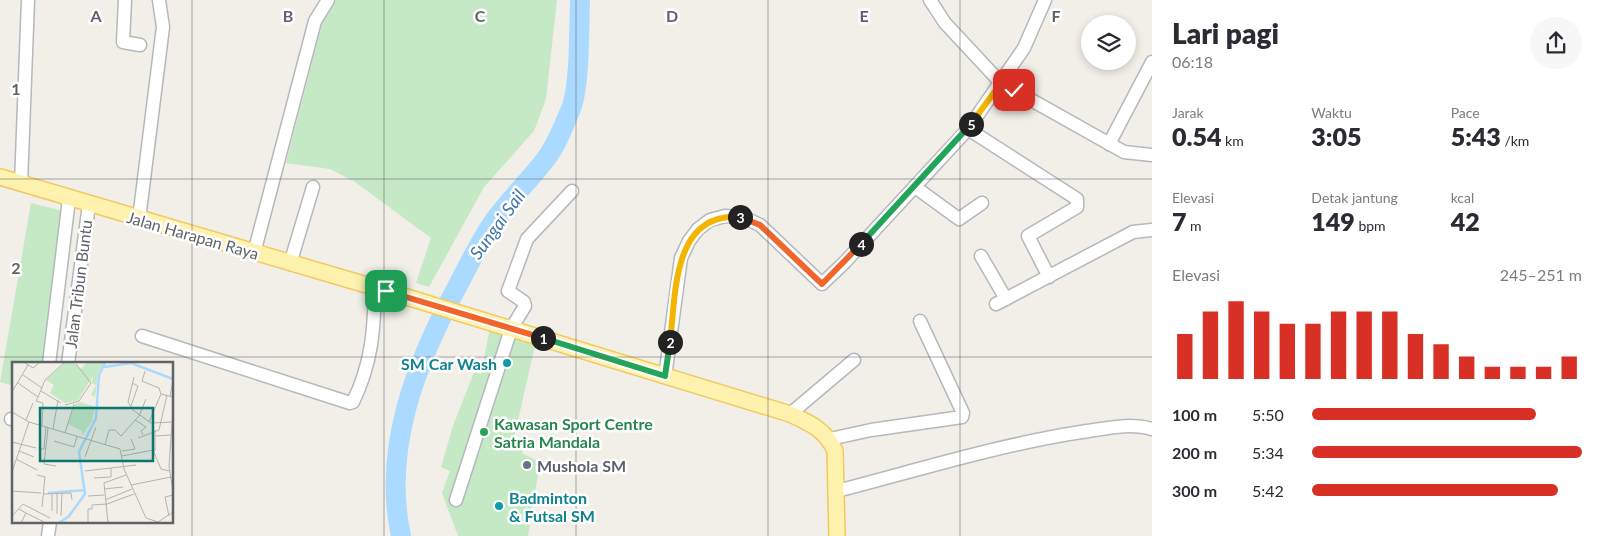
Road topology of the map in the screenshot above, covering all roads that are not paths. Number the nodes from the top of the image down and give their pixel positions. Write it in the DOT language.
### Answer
graph roads {
  1 [pos="28,0"];
  2 [pos="125,0"];
  3 [pos="159,0"];
  4 [pos="328,0"];
  5 [pos="930,0"];
  6 [pos="1046,0"];
  7 [pos="140,45"];
  8 [pos="1152,62"];
  9 [pos="1001,83"];
  10 [pos="968,129"];
  11 [pos="1109,144"];
  12 [pos="1152,155"];
  13 [pos="0,177"];
  14 [pos="21,184"];
  15 [pos="313,187"];
  16 [pos="914,187"];
  17 [pos="572,191"];
  18 [pos="69,199"];
  19 [pos="982,203"];
  20 [pos="88,204"];
  21 [pos="139,219"];
  22 [pos="1152,230"];
  23 [pos="254,254"];
  24 [pos="981,256"];
  25 [pos="290,264"];
  26 [pos="1049,277"];
  27 [pos="381,289"];
  28 [pos="920,321"];
  29 [pos="504,326"];
  30 [pos="142,336"];
  31 [pos="854,360"];
  32 [pos="49,362"];
  33 [pos="68,362"];
  34 [pos="665,376"];
  35 [pos="790,414"];
  36 [pos="1152,429"];
  37 [pos="830,439"];
  38 [pos="837,492"];
  39 [pos="456,500"];
  40 [pos="837,536"];
  1 -- 14 [label="street"];
  2 -- 7 [label="street"];
  3 -- 21 [label="street"];
  4 -- 23 [label="street"];
  5 -- 9 [label="street"];
  6 -- 9 [label="street"];
  8 -- 11 [label="street"];
  9 -- 10 [label="street"];
  9 -- 11 [label="street"];
  10 -- 16 [label="street"];
  10 -- 26 [label="street"];
  11 -- 12 [label="street"];
  13 -- 14 [label="main road, Jalan Harapan Raya"];
  14 -- 18 [label="main road, Jalan Harapan Raya"];
  15 -- 25 [label="street"];
  16 -- 19 [label="street"];
  16 -- 34 [label="street"];
  17 -- 29 [label="street"];
  18 -- 20 [label="main road, Jalan Harapan Raya"];
  18 -- 32 [label="street"];
  20 -- 21 [label="main road, Jalan Harapan Raya"];
  20 -- 33 [label="street, Jalan Tribun Buntu"];
  21 -- 23 [label="main road, Jalan Harapan Raya"];
  22 -- 26 [label="street"];
  23 -- 25 [label="main road, Jalan Harapan Raya"];
  24 -- 26 [label="street"];
  25 -- 27 [label="main road, Jalan Harapan Raya"];
  27 -- 29 [label="main road, Jalan Harapan Raya"];
  27 -- 30 [label="street"];
  28 -- 37 [label="street"];
  29 -- 34 [label="main road"];
  29 -- 39 [label="street"];
  31 -- 35 [label="street"];
  34 -- 35 [label="main road"];
  35 -- 37 [label="main road"];
  36 -- 38 [label="street"];
  37 -- 38 [label="main road"];
  38 -- 40 [label="main road"];
}
